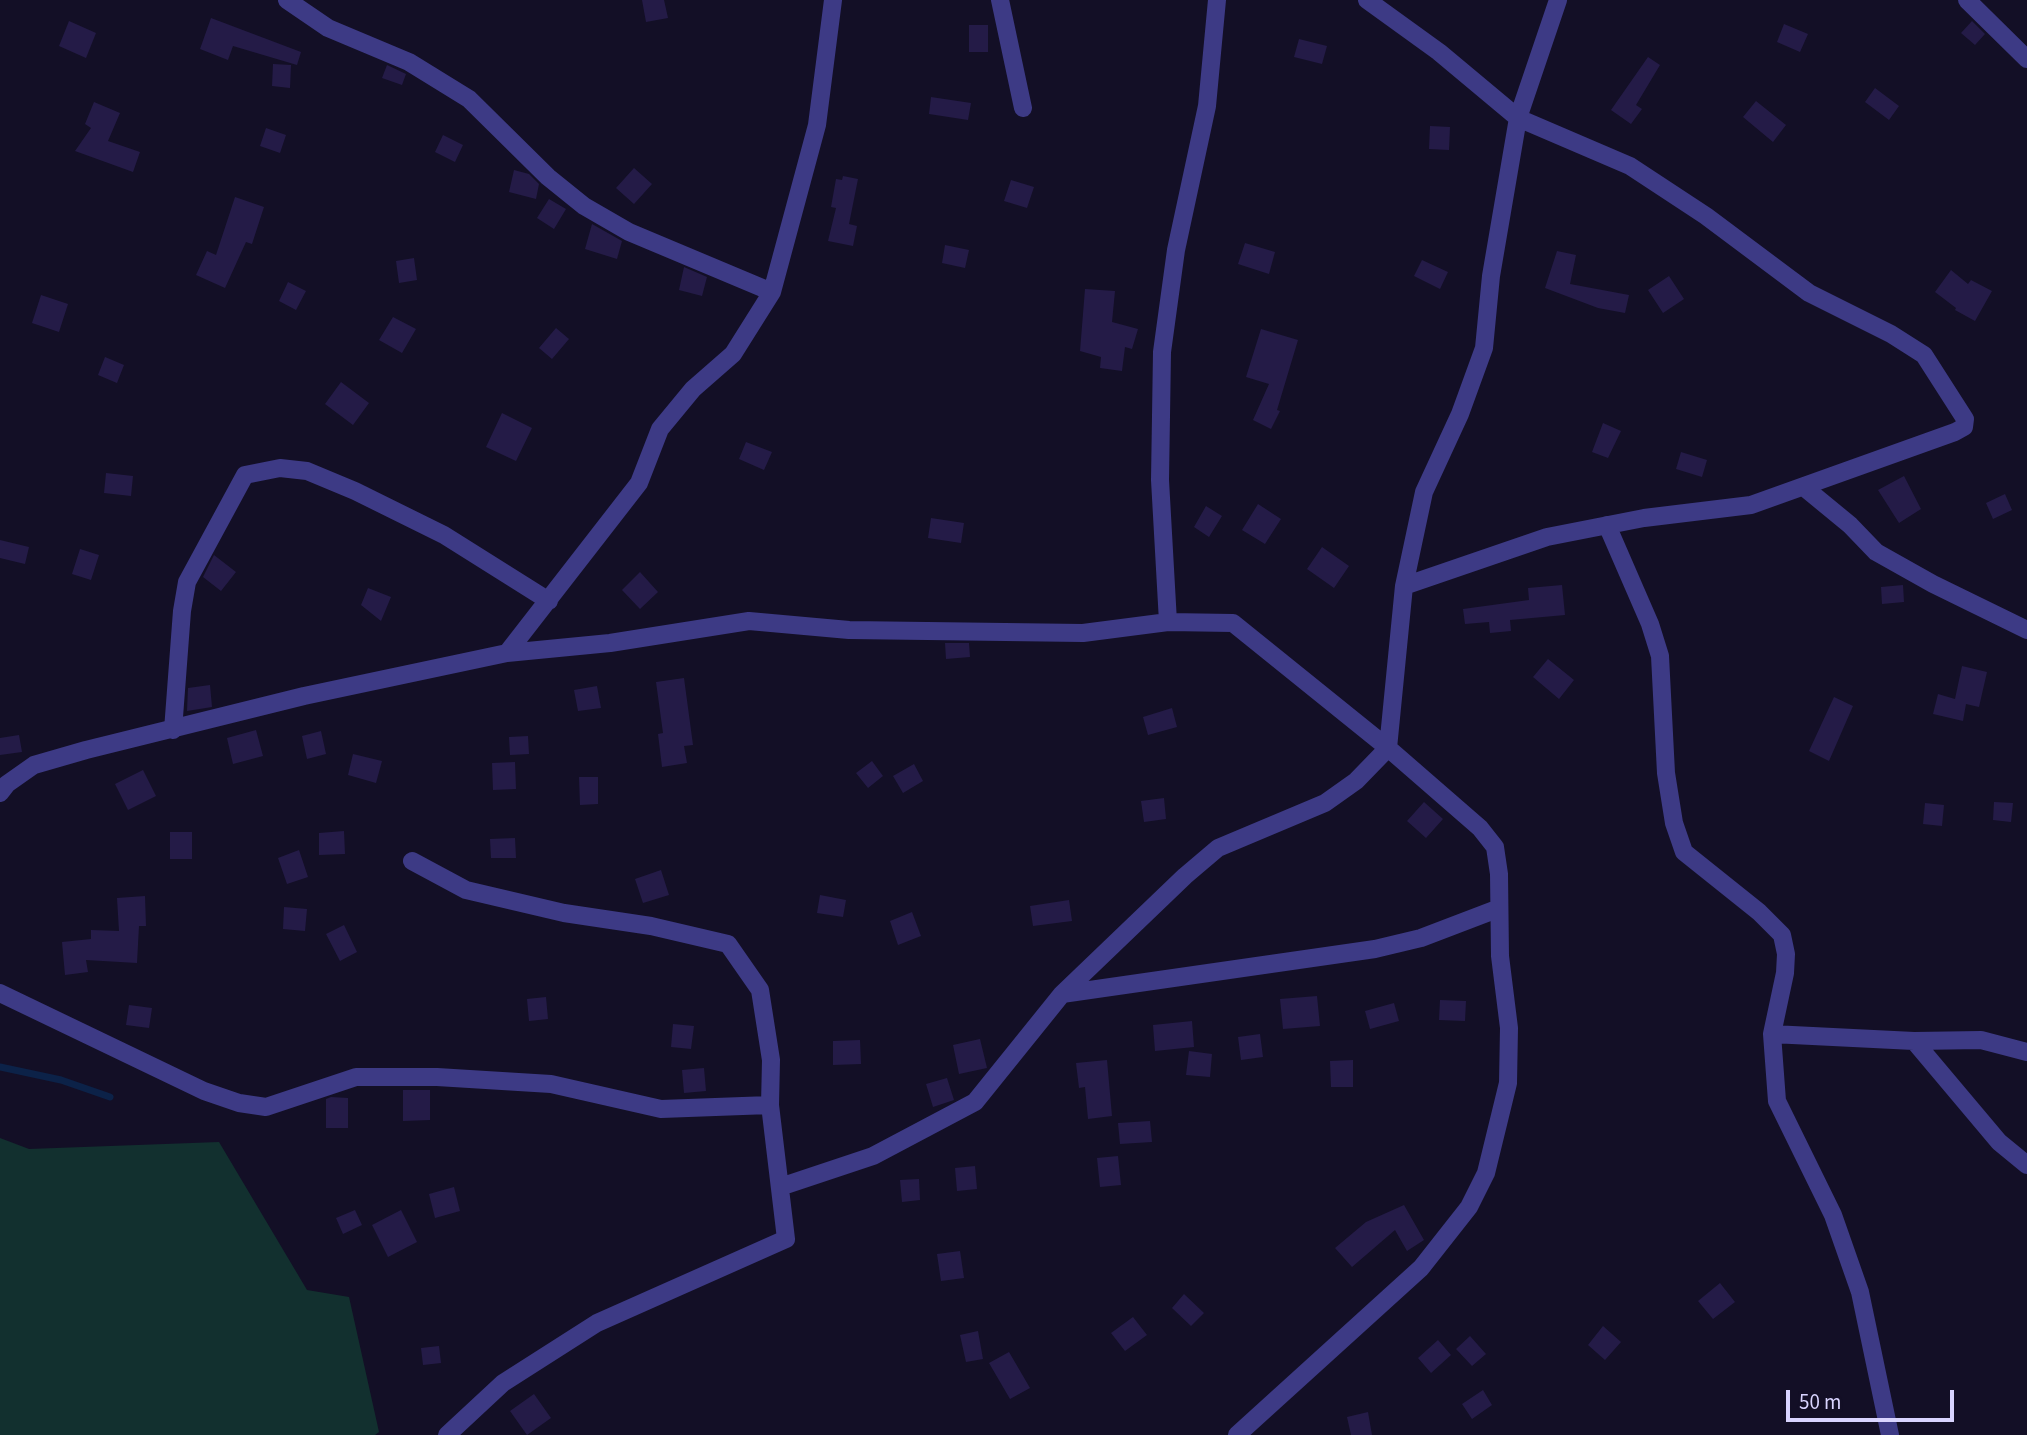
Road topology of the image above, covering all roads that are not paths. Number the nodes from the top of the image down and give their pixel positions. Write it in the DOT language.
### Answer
graph roads {
  1 [pos="287,0"];
  2 [pos="833,0"];
  3 [pos="1000,0"];
  4 [pos="1217,0"];
  5 [pos="1367,0"];
  6 [pos="1558,0"];
  7 [pos="1967,0"];
  8 [pos="2027,59"];
  9 [pos="1023,108"];
  10 [pos="1518,118"];
  11 [pos="772,292"];
  12 [pos="1805,488"];
  13 [pos="1607,525"];
  14 [pos="1404,586"];
  15 [pos="549,601"];
  16 [pos="1168,622"];
  17 [pos="2027,630"];
  18 [pos="508,653"];
  19 [pos="173,730"];
  20 [pos="1388,748"];
  21 [pos="0,793"];
  22 [pos="412,861"];
  23 [pos="1497,909"];
  24 [pos="0,993"];
  25 [pos="1062,994"];
  26 [pos="1772,1034"];
  27 [pos="1914,1041"];
  28 [pos="2027,1052"];
  29 [pos="770,1105"];
  30 [pos="2027,1165"];
  31 [pos="780,1187"];
  32 [pos="447,1435"];
  33 [pos="1237,1435"];
  34 [pos="1890,1435"];
  1 -- 11 [label="street"];
  2 -- 11 [label="street"];
  3 -- 9 [label="street"];
  4 -- 16 [label="street"];
  5 -- 10 [label="street"];
  6 -- 10 [label="street"];
  7 -- 8 [label="street"];
  10 -- 12 [label="street"];
  10 -- 14 [label="street"];
  11 -- 15 [label="street"];
  12 -- 13 [label="street"];
  12 -- 17 [label="street"];
  13 -- 14 [label="street"];
  13 -- 26 [label="street"];
  14 -- 20 [label="street"];
  15 -- 18 [label="street"];
  15 -- 19 [label="street"];
  16 -- 18 [label="street"];
  16 -- 20 [label="street"];
  18 -- 19 [label="street"];
  19 -- 21 [label="street"];
  20 -- 23 [label="street"];
  20 -- 25 [label="street"];
  22 -- 29 [label="street"];
  23 -- 25 [label="street"];
  23 -- 33 [label="street"];
  24 -- 29 [label="street"];
  25 -- 31 [label="street"];
  26 -- 27 [label="street"];
  26 -- 34 [label="street"];
  27 -- 28 [label="street"];
  27 -- 30 [label="street"];
  29 -- 31 [label="street"];
  31 -- 32 [label="street"];
}
